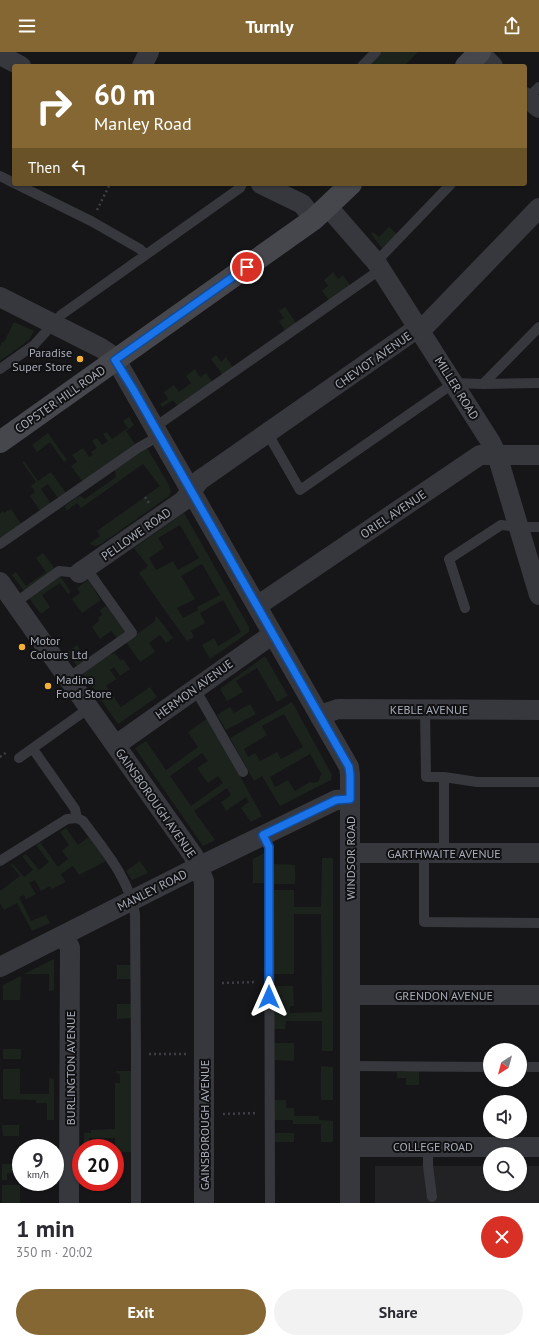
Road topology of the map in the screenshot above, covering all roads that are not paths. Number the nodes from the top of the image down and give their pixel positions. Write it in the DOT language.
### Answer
graph roads {
  1 [pos="148,52"];
  2 [pos="376,52"];
  3 [pos="479,52"];
  4 [pos="0,56"];
  5 [pos="17,64"];
  6 [pos="143,64"];
  7 [pos="364,64"];
  8 [pos="468,64"];
  9 [pos="491,64"];
  10 [pos="0,176"];
  11 [pos="12,182"];
  12 [pos="19,186"];
  13 [pos="241,186"];
  14 [pos="265,186"];
  15 [pos="349,186"];
  16 [pos="450,186"];
  17 [pos="539,208"];
  18 [pos="321,213"];
  19 [pos="145,255"];
  20 [pos="379,265"];
  21 [pos="0,297"];
  22 [pos="53,324"];
  23 [pos="539,327"];
  24 [pos="420,328"];
  25 [pos="115,360"];
  26 [pos="0,368"];
  27 [pos="454,383"];
  28 [pos="539,383"];
  29 [pos="483,384"];
  30 [pos="157,431"];
  31 [pos="268,434"];
  32 [pos="0,442"];
  33 [pos="497,455"];
  34 [pos="539,455"];
  35 [pos="191,491"];
  36 [pos="518,527"];
  37 [pos="539,527"];
  38 [pos="0,544"];
  39 [pos="83,571"];
  40 [pos="0,582"];
  41 [pos="539,595"];
  42 [pos="9,603"];
  43 [pos="257,606"];
  44 [pos="465,608"];
  45 [pos="273,634"];
  46 [pos="68,678"];
  47 [pos="195,689"];
  48 [pos="89,708"];
  49 [pos="425,708"];
  50 [pos="539,710"];
  51 [pos="320,717"];
  52 [pos="116,745"];
  53 [pos="33,749"];
  54 [pos="19,758"];
  55 [pos="243,772"];
  56 [pos="444,777"];
  57 [pos="539,782"];
  58 [pos="350,799"];
  59 [pos="77,818"];
  60 [pos="263,835"];
  61 [pos="350,853"];
  62 [pos="424,853"];
  63 [pos="444,853"];
  64 [pos="539,853"];
  65 [pos="0,861"];
  66 [pos="198,867"];
  67 [pos="132,900"];
  68 [pos="539,923"];
  69 [pos="64,935"];
  70 [pos="0,967"];
  71 [pos="350,995"];
  72 [pos="539,995"];
  73 [pos="350,1066"];
  74 [pos="483,1067"];
  75 [pos="527,1067"];
  76 [pos="539,1067"];
  77 [pos="350,1146"];
  78 [pos="428,1146"];
  79 [pos="539,1147"];
  80 [pos="432,1197"];
  81 [pos="69,1203"];
  82 [pos="136,1203"];
  83 [pos="204,1203"];
  84 [pos="270,1203"];
  85 [pos="350,1203"];
  1 -- 6 [label="street"];
  2 -- 7 [label="lane"];
  3 -- 8 [label="street"];
  3 -- 9 [label="street"];
  4 -- 5 [label="street"];
  10 -- 11 [label="lane"];
  12 -- 19 [label="lane"];
  13 -- 19 [label="lane"];
  14 -- 18 [label="street, MILLER ROAD"];
  15 -- 18 [label="street, COPSTER HILL ROAD"];
  16 -- 20 [label="lane"];
  17 -- 24 [label="street, CHEVIOT AVENUE"];
  18 -- 20 [label="street, MILLER ROAD"];
  18 -- 25 [label="street, COPSTER HILL ROAD"];
  19 -- 22 [label="lane"];
  20 -- 24 [label="street, MILLER ROAD"];
  20 -- 30 [label="lane"];
  21 -- 22 [label="street, WINDSOR ROAD"];
  22 -- 25 [label="street, WINDSOR ROAD"];
  22 -- 26 [label="lane"];
  23 -- 29 [label="lane"];
  24 -- 27 [label="street, MILLER ROAD"];
  24 -- 31 [label="street, CHEVIOT AVENUE"];
  25 -- 30 [label="street, WINDSOR ROAD"];
  25 -- 32 [label="street, COPSTER HILL ROAD"];
  27 -- 29 [label="lane"];
  27 -- 31 [label="lane"];
  27 -- 33 [label="street, MILLER ROAD"];
  28 -- 29 [label="lane"];
  30 -- 35 [label="street, WINDSOR ROAD"];
  30 -- 38 [label="lane"];
  31 -- 35 [label="street, CHEVIOT AVENUE"];
  33 -- 34 [label="street, ORIEL AVENUE"];
  33 -- 36 [label="street, MILLER ROAD"];
  33 -- 43 [label="street, ORIEL AVENUE"];
  35 -- 39 [label="street, PELLOWE ROAD"];
  35 -- 43 [label="street, WINDSOR ROAD"];
  36 -- 37 [label="lane"];
  36 -- 41 [label="street, MILLER ROAD"];
  36 -- 44 [label="lane"];
  39 -- 42 [label="lane"];
  39 -- 46 [label="lane"];
  40 -- 42 [label="street, GAINSBOROUGH AVENUE"];
  42 -- 46 [label="street, GAINSBOROUGH AVENUE"];
  43 -- 45 [label="street, WINDSOR ROAD"];
  45 -- 47 [label="street, HERMON AVENUE"];
  45 -- 51 [label="street, WINDSOR ROAD"];
  46 -- 48 [label="street, GAINSBOROUGH AVENUE"];
  47 -- 52 [label="street, HERMON AVENUE"];
  47 -- 55 [label="lane"];
  48 -- 52 [label="street, GAINSBOROUGH AVENUE"];
  48 -- 53 [label="lane"];
  49 -- 50 [label="street, KEBLE AVENUE"];
  49 -- 51 [label="street, KEBLE AVENUE"];
  49 -- 56 [label="lane"];
  51 -- 58 [label="street, WINDSOR ROAD"];
  52 -- 66 [label="street, GAINSBOROUGH AVENUE"];
  53 -- 54 [label="lane"];
  53 -- 59 [label="lane"];
  56 -- 57 [label="lane"];
  56 -- 63 [label="lane"];
  58 -- 60 [label="street, MANLEY ROAD"];
  58 -- 61 [label="street, WINDSOR ROAD"];
  59 -- 65 [label="lane"];
  59 -- 67 [label="lane"];
  60 -- 66 [label="street, MANLEY ROAD"];
  60 -- 84 [label="lane"];
  61 -- 62 [label="street, GARTHWAITE AVENUE"];
  61 -- 71 [label="street, WINDSOR ROAD"];
  62 -- 63 [label="street, GARTHWAITE AVENUE"];
  62 -- 68 [label="lane"];
  63 -- 64 [label="street, GARTHWAITE AVENUE"];
  66 -- 67 [label="street, MANLEY ROAD"];
  66 -- 83 [label="street, GAINSBOROUGH AVENUE"];
  67 -- 69 [label="street, MANLEY ROAD"];
  67 -- 82 [label="lane"];
  69 -- 70 [label="street, MANLEY ROAD"];
  69 -- 81 [label="street, BURLINGTON AVENUE"];
  71 -- 72 [label="street, GRENDON AVENUE"];
  71 -- 73 [label="street, WINDSOR ROAD"];
  73 -- 74 [label="lane"];
  73 -- 77 [label="street, WINDSOR ROAD"];
  75 -- 76 [label="lane"];
  77 -- 78 [label="street, COLLEGE ROAD"];
  77 -- 85 [label="street, WINDSOR ROAD"];
  78 -- 79 [label="street, COLLEGE ROAD"];
  78 -- 80 [label="lane"];
}
